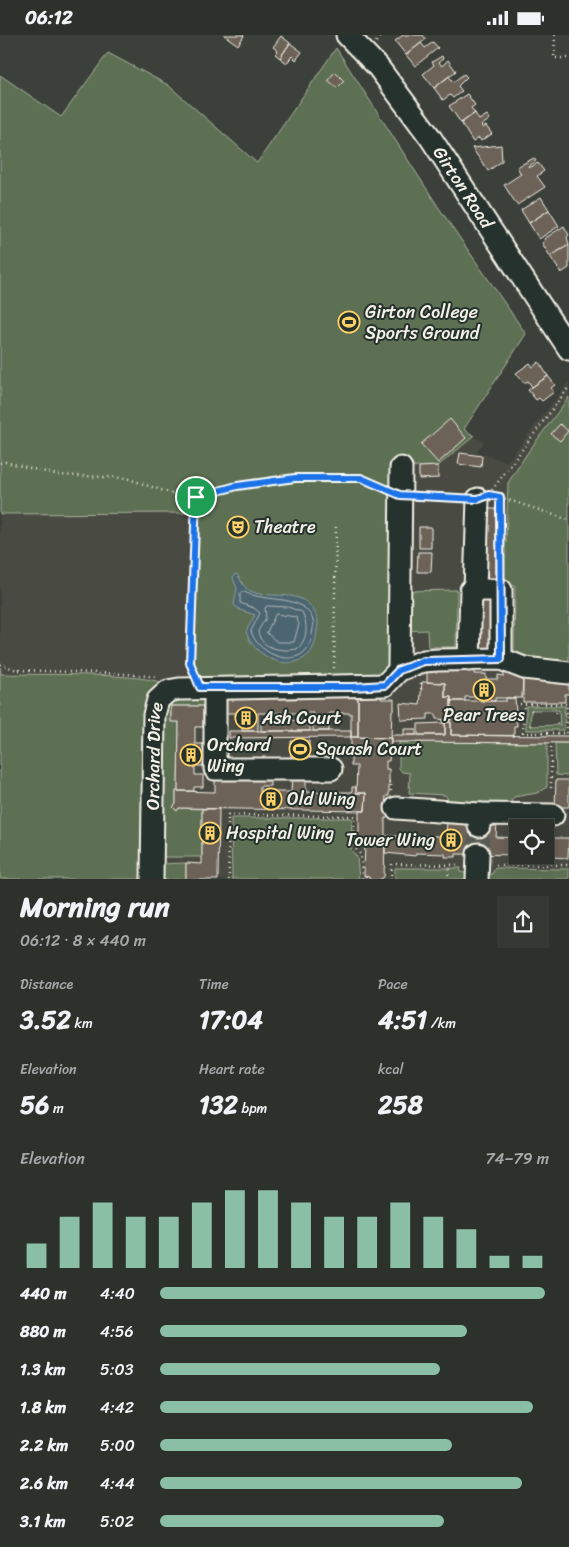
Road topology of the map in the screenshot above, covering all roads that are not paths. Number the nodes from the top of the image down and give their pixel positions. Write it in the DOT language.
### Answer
graph roads {
  1 [pos="347,35"];
  2 [pos="569,349"];
  3 [pos="401,468"];
  4 [pos="483,497"];
  5 [pos="475,590"];
  6 [pos="501,659"];
  7 [pos="468,660"];
  8 [pos="399,670"];
  9 [pos="569,673"];
  10 [pos="198,688"];
  11 [pos="331,769"];
  12 [pos="394,801"];
  13 [pos="553,815"];
  14 [pos="478,854"];
  15 [pos="152,879"];
  16 [pos="477,879"];
  1 -- 2 [label="street, Girton Road"];
  3 -- 8 [label="street"];
  4 -- 5 [label="street"];
  5 -- 6 [label="street"];
  5 -- 7 [label="street"];
  6 -- 7 [label="street, Orchard Drive"];
  6 -- 9 [label="street, Orchard Drive"];
  7 -- 8 [label="street, Orchard Drive"];
  8 -- 10 [label="street, Orchard Drive"];
  10 -- 11 [label="street"];
  10 -- 15 [label="street, Orchard Drive"];
  12 -- 13 [label="street"];
  14 -- 16 [label="street"];
}
